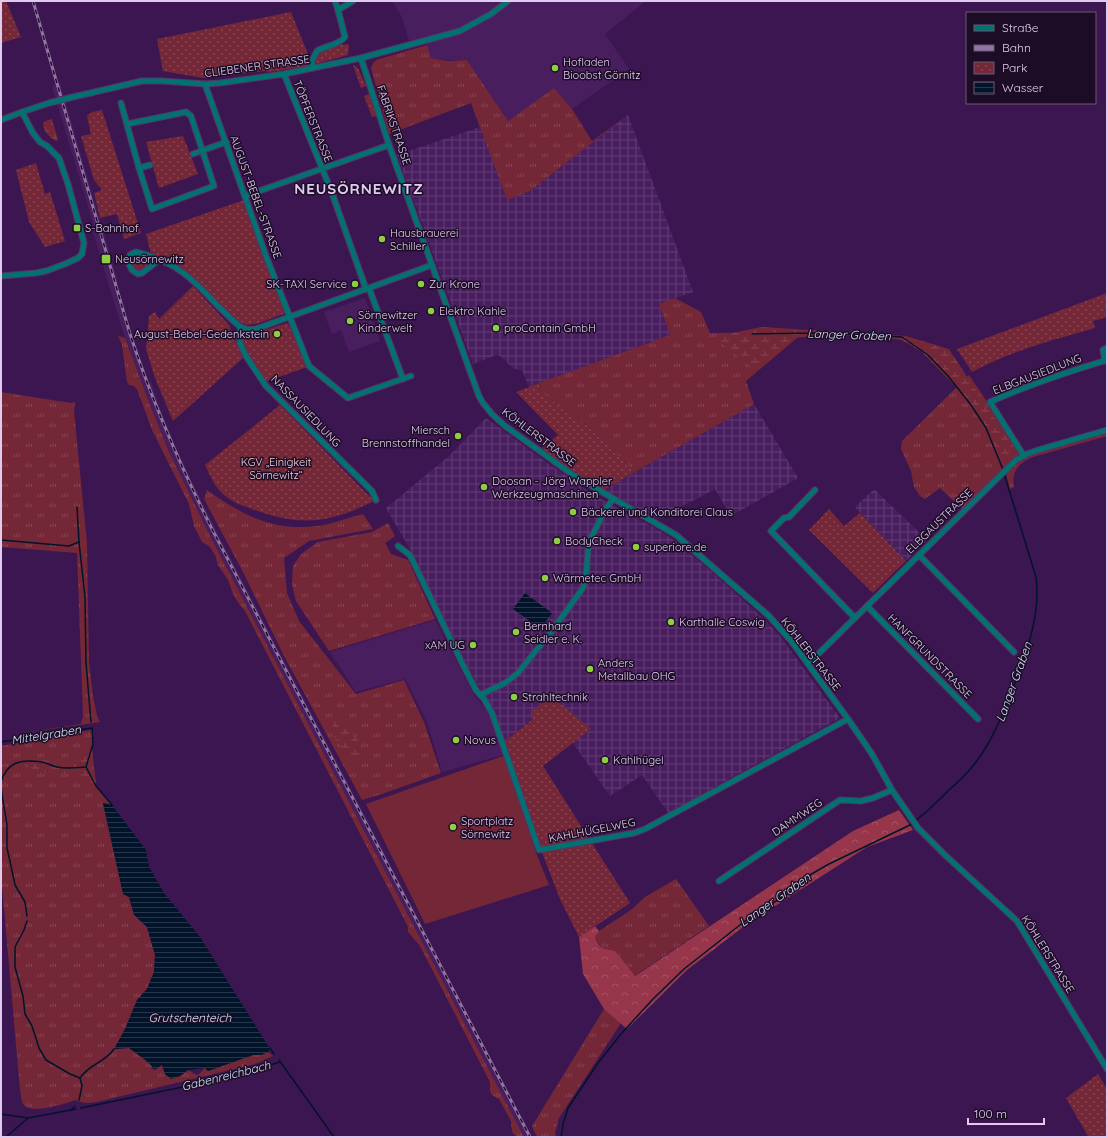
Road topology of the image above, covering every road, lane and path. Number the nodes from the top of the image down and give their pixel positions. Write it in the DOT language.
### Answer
graph roads {
  1 [pos="335,1"];
  2 [pos="353,1"];
  3 [pos="508,1"];
  4 [pos="338,10"];
  5 [pos="361,58"];
  6 [pos="312,68"];
  7 [pos="284,74"];
  8 [pos="204,84"];
  9 [pos="121,103"];
  10 [pos="22,112"];
  11 [pos="1,120"];
  12 [pos="128,124"];
  13 [pos="226,142"];
  14 [pos="389,145"];
  15 [pos="203,151"];
  16 [pos="193,154"];
  17 [pos="150,165"];
  18 [pos="139,168"];
  19 [pos="322,168"];
  20 [pos="245,196"];
  21 [pos="160,260"];
  22 [pos="432,265"];
  23 [pos="1,276"];
  24 [pos="368,288"];
  25 [pos="289,317"];
  26 [pos="241,327"];
  27 [pos="1107,348"];
  28 [pos="1106,360"];
  29 [pos="411,376"];
  30 [pos="403,379"];
  31 [pos="1107,430"];
  32 [pos="1024,456"];
  33 [pos="815,490"];
  34 [pos="613,499"];
  35 [pos="376,500"];
  36 [pos="398,546"];
  37 [pos="919,555"];
  38 [pos="867,606"];
  39 [pos="855,618"];
  40 [pos="1014,652"];
  41 [pos="808,664"];
  42 [pos="480,695"];
  43 [pos="848,719"];
  44 [pos="978,720"];
  45 [pos="892,790"];
  46 [pos="719,881"];
  47 [pos="1107,1069"];
  1 -- 4 [label="street"];
  2 -- 4 [label="street"];
  3 -- 5 [label="street, CLIEBENER STRASSE"];
  4 -- 6 [label="street"];
  5 -- 6 [label="street, CLIEBENER STRASSE"];
  5 -- 14 [label="street, FABRIKSTRASSE"];
  6 -- 7 [label="street, CLIEBENER STRASSE"];
  7 -- 8 [label="street, CLIEBENER STRASSE"];
  7 -- 19 [label="street, TÖPFERSTRASSE"];
  8 -- 10 [label="street, CLIEBENER STRASSE, bridge"];
  8 -- 13 [label="street, AUGUST-BEBEL-STRASSE"];
  9 -- 12 [label="street"];
  10 -- 11 [label="street, CLIEBENER STRASSE"];
  10 -- 23 [label="street"];
  12 -- 15 [label="street"];
  12 -- 18 [label="street"];
  13 -- 15 [label="street"];
  13 -- 20 [label="street, AUGUST-BEBEL-STRASSE"];
  14 -- 19 [label="street"];
  14 -- 22 [label="street, FABRIKSTRASSE"];
  15 -- 16 [label="street"];
  15 -- 18 [label="street"];
  17 -- 18 [label="street"];
  19 -- 20 [label="street"];
  19 -- 24 [label="street, TÖPFERSTRASSE"];
  20 -- 25 [label="street, AUGUST-BEBEL-STRASSE"];
  21 -- 21 [label="street"];
  21 -- 26 [label="street"];
  22 -- 24 [label="street"];
  22 -- 34 [label="street, KÖHLERSTRASSE"];
  24 -- 25 [label="street"];
  24 -- 30 [label="street, TÖPFERSTRASSE"];
  25 -- 26 [label="street"];
  25 -- 30 [label="street, AUGUST-BEBEL-STRASSE"];
  26 -- 35 [label="street, NASSAUSIEDLUNG"];
  27 -- 28 [label="street, ELBGAUSIEDLUNG"];
  28 -- 32 [label="street, ELBGAUSIEDLUNG"];
  29 -- 30 [label="street"];
  31 -- 32 [label="street, ELBGAUSTRASSE"];
  32 -- 37 [label="street, ELBGAUSTRASSE"];
  33 -- 39 [label="street"];
  34 -- 41 [label="street, KÖHLERSTRASSE"];
  34 -- 42 [label="street"];
  36 -- 42 [label="street"];
  37 -- 38 [label="street, ELBGAUSTRASSE"];
  37 -- 40 [label="street"];
  38 -- 39 [label="street, ELBGAUSTRASSE"];
  38 -- 44 [label="street, HANFGRUNDSTRASSE"];
  39 -- 41 [label="street, ELBGAUSTRASSE"];
  41 -- 43 [label="street, KÖHLERSTRASSE"];
  42 -- 43 [label="street, KAHLHÜGELWEG"];
  43 -- 45 [label="street, KÖHLERSTRASSE"];
  45 -- 46 [label="street, DAMMWEG"];
  45 -- 47 [label="street, KÖHLERSTRASSE"];
}
